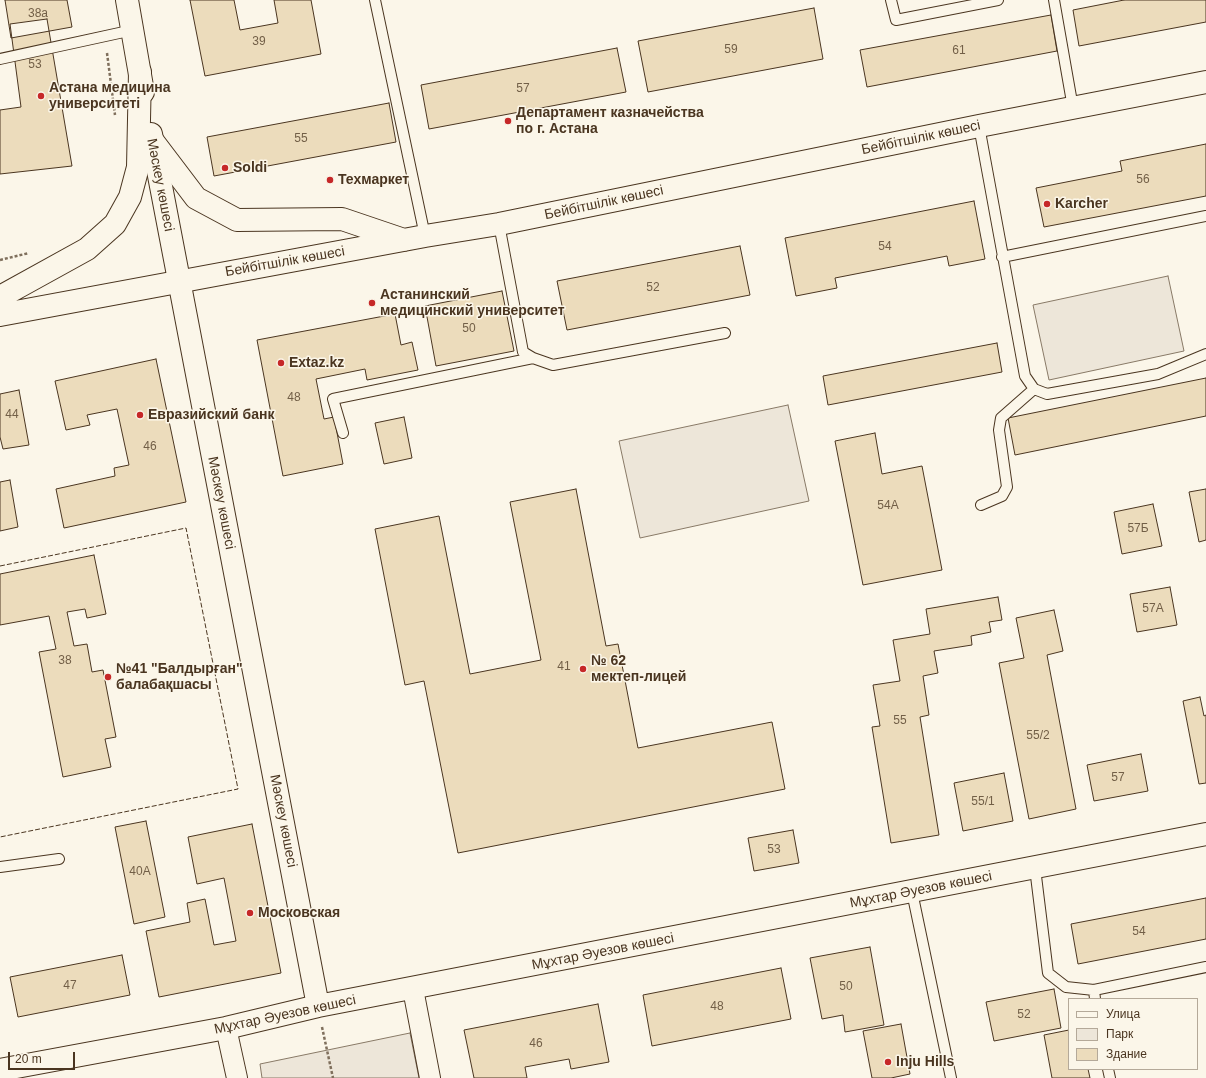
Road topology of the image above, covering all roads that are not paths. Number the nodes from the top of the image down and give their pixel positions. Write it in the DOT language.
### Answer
graph roads {
  1 [pos="127,0"];
  2 [pos="375,0"];
  3 [pos="891,0"];
  4 [pos="998,0"];
  5 [pos="1054,0"];
  6 [pos="133,30"];
  7 [pos="0,59"];
  8 [pos="140,72"];
  9 [pos="1206,82"];
  10 [pos="1074,108"];
  11 [pos="979,126"];
  12 [pos="152,140"];
  13 [pos="1206,216"];
  14 [pos="499,224"];
  15 [pos="415,238"];
  16 [pos="1002,257"];
  17 [pos="180,282"];
  18 [pos="0,297"];
  19 [pos="0,315"];
  20 [pos="726,333"];
  21 [pos="1206,354"];
  22 [pos="532,358"];
  23 [pos="1034,389"];
  24 [pos="343,433"];
  25 [pos="981,505"];
  26 [pos="1206,834"];
  27 [pos="59,859"];
  28 [pos="0,867"];
  29 [pos="1034,868"];
  30 [pos="912,892"];
  31 [pos="1206,967"];
  32 [pos="413,989"];
  33 [pos="1094,994"];
  34 [pos="318,1006"];
  35 [pos="226,1028"];
  36 [pos="0,1070"];
  37 [pos="237,1078"];
  38 [pos="430,1078"];
  39 [pos="951,1078"];
  1 -- 6 [label="street, Мәскеу көшесі"];
  2 -- 15 [label="lane"];
  3 -- 4 [label="lane"];
  5 -- 10 [label="lane"];
  6 -- 7 [label="lane"];
  6 -- 8 [label="street, Мәскеу көшесі"];
  8 -- 12 [label="street, Мәскеу көшесі"];
  8 -- 18 [label="street"];
  9 -- 10 [label="street, Бейбітшілік көшесі"];
  10 -- 11 [label="street, Бейбітшілік көшесі"];
  11 -- 14 [label="street, Бейбітшілік көшесі"];
  11 -- 16 [label="lane"];
  12 -- 15 [label="street"];
  12 -- 17 [label="street, Мәскеу көшесі"];
  13 -- 16 [label="lane"];
  14 -- 15 [label="street, Бейбітшілік көшесі"];
  14 -- 22 [label="lane"];
  15 -- 17 [label="street, Бейбітшілік көшесі"];
  16 -- 23 [label="lane"];
  17 -- 19 [label="street, Бейбітшілік көшесі"];
  17 -- 34 [label="street, Мәскеу көшесі"];
  20 -- 22 [label="lane"];
  21 -- 23 [label="lane"];
  22 -- 24 [label="lane"];
  23 -- 25 [label="lane"];
  26 -- 29 [label="street, Мұхтар Әуезов көшесі"];
  27 -- 28 [label="lane"];
  29 -- 30 [label="street, Мұхтар Әуезов көшесі"];
  29 -- 33 [label="lane"];
  30 -- 32 [label="street, Мұхтар Әуезов көшесі"];
  30 -- 39 [label="lane"];
  31 -- 33 [label="lane"];
  32 -- 34 [label="street, Мұхтар Әуезов көшесі"];
  32 -- 38 [label="street"];
  34 -- 35 [label="street, Мұхтар Әуезов көшесі"];
  35 -- 36 [label="street, Мұхтар Әуезов көшесі"];
  35 -- 37 [label="street"];
}
